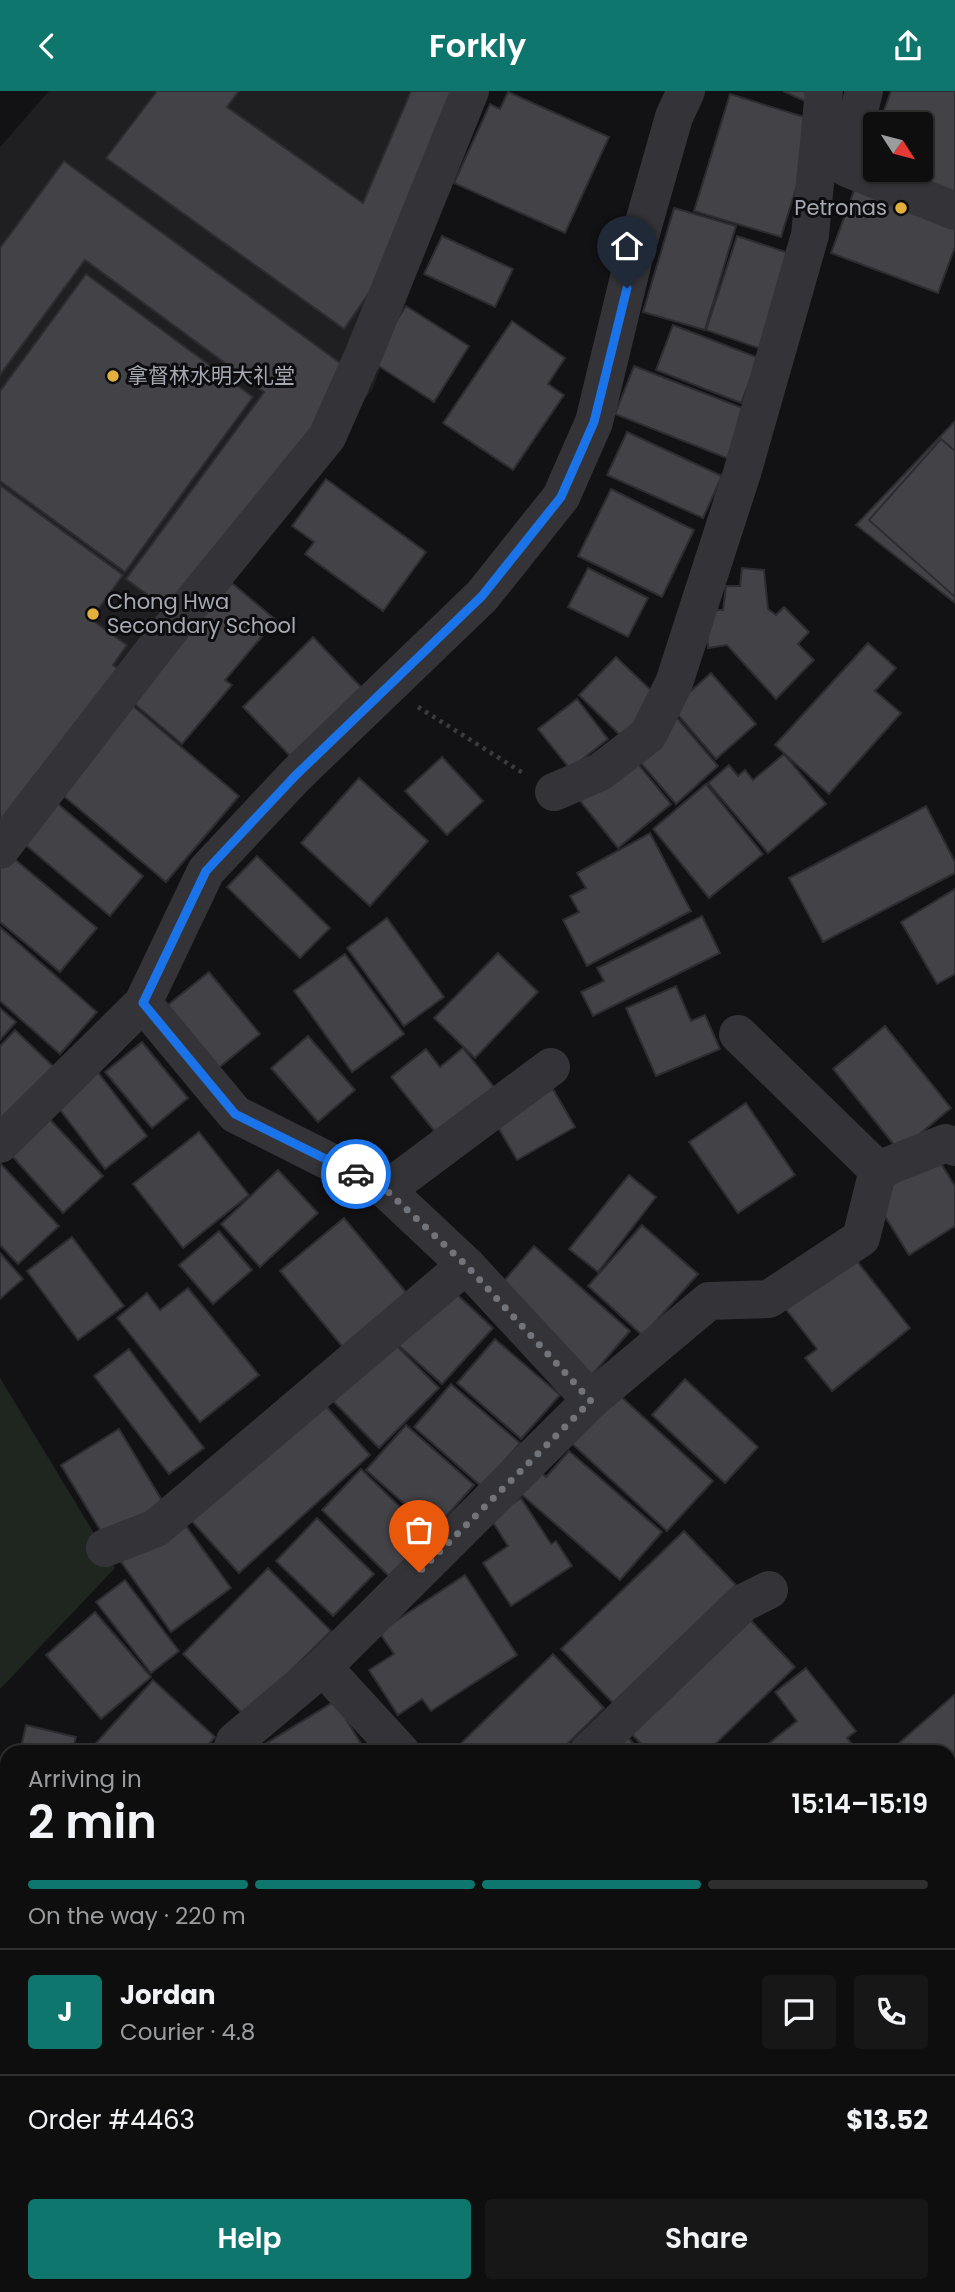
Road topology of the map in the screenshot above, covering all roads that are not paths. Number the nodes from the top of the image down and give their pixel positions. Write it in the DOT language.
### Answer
graph roads {
  1 [pos="470,91"];
  2 [pos="686,91"];
  3 [pos="824,91"];
  4 [pos="864,91"];
  5 [pos="955,211"];
  6 [pos="554,792"];
  7 [pos="0,851"];
  8 [pos="143,1003"];
  9 [pos="738,1034"];
  10 [pos="551,1067"];
  11 [pos="0,1144"];
  12 [pos="955,1147"];
  13 [pos="878,1170"];
  14 [pos="386,1190"];
  15 [pos="466,1265"];
  16 [pos="591,1401"];
  17 [pos="105,1548"];
  18 [pos="769,1590"];
  19 [pos="323,1667"];
  20 [pos="233,1745"];
  21 [pos="395,1745"];
  22 [pos="595,1745"];
  1 -- 7 [label="street"];
  2 -- 8 [label="street"];
  3 -- 6 [label="street"];
  4 -- 5 [label="street"];
  8 -- 11 [label="street"];
  8 -- 14 [label="street"];
  9 -- 13 [label="street"];
  10 -- 14 [label="street"];
  12 -- 13 [label="street"];
  13 -- 16 [label="street"];
  14 -- 15 [label="street"];
  15 -- 16 [label="street"];
  15 -- 17 [label="street"];
  16 -- 19 [label="street"];
  18 -- 22 [label="street"];
  19 -- 20 [label="street"];
  19 -- 21 [label="street"];
}
